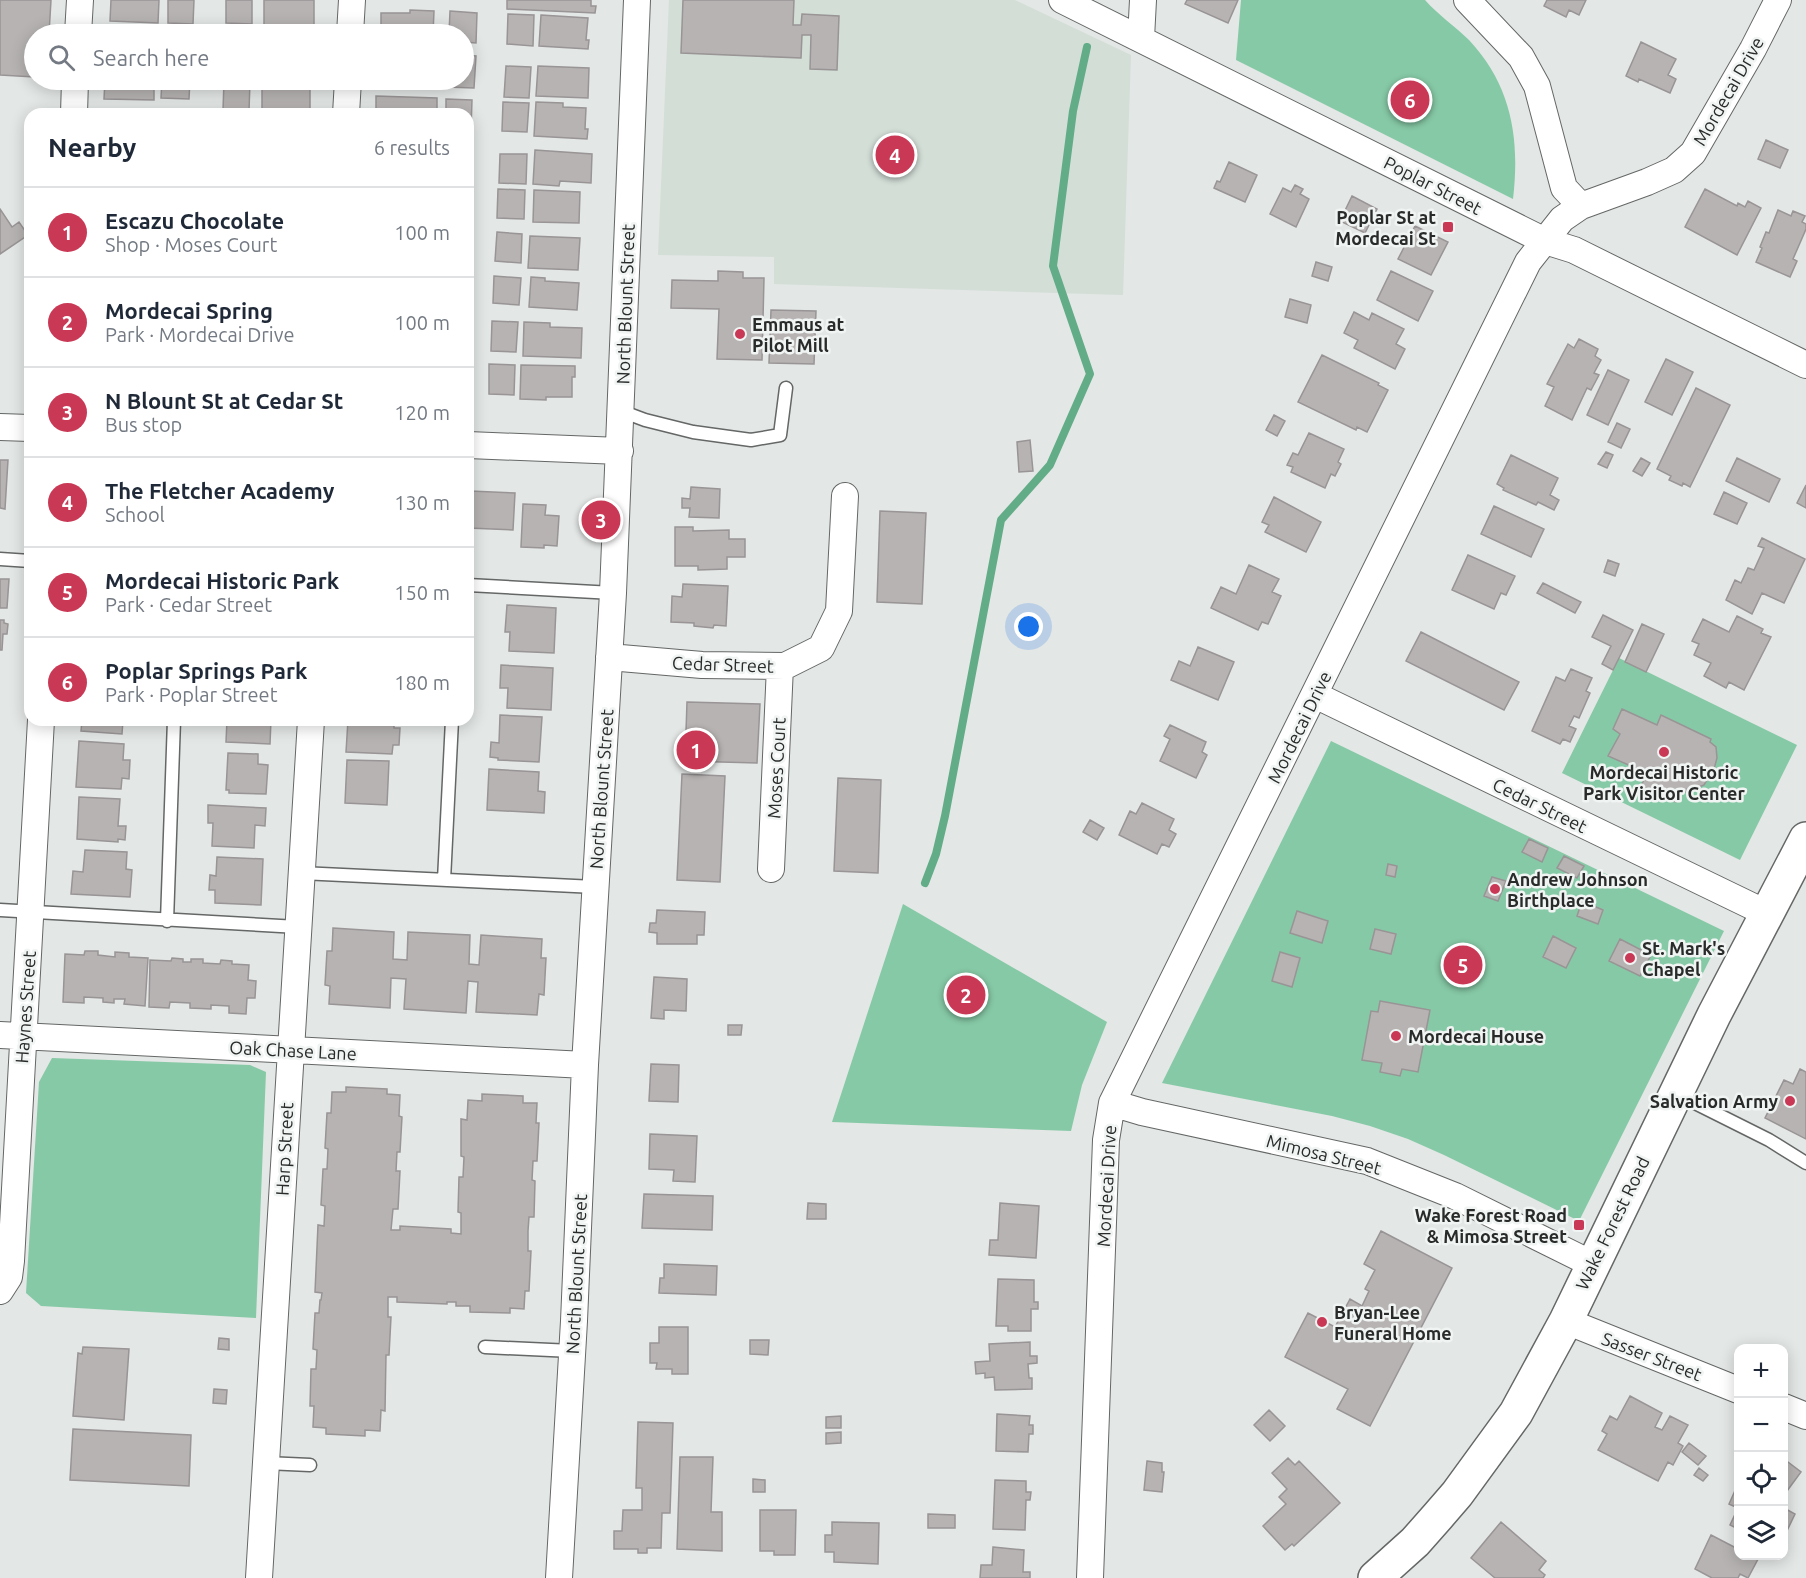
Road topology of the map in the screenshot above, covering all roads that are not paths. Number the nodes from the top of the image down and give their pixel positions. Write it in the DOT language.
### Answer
graph roads {
  1 [pos="80,0"];
  2 [pos="352,0"];
  3 [pos="638,0"];
  4 [pos="1063,0"];
  5 [pos="1143,0"];
  6 [pos="1467,0"];
  7 [pos="1778,0"];
  8 [pos="79,24"];
  9 [pos="351,24"];
  10 [pos="1141,38"];
  11 [pos="75,90"];
  12 [pos="347,90"];
  13 [pos="74,108"];
  14 [pos="346,108"];
  15 [pos="1581,206"];
  16 [pos="1545,241"];
  17 [pos="1806,365"];
  18 [pos="786,388"];
  19 [pos="621,411"];
  20 [pos="0,427"];
  21 [pos="24,428"];
  22 [pos="474,445"];
  23 [pos="620,451"];
  24 [pos="845,496"];
  25 [pos="0,559"];
  26 [pos="24,561"];
  27 [pos="474,585"];
  28 [pos="613,592"];
  29 [pos="609,657"];
  30 [pos="780,666"];
  31 [pos="1315,695"];
  32 [pos="41,726"];
  33 [pos="174,726"];
  34 [pos="311,726"];
  35 [pos="452,726"];
  36 [pos="1806,839"];
  37 [pos="771,869"];
  38 [pos="301,873"];
  39 [pos="444,880"];
  40 [pos="595,887"];
  41 [pos="0,910"];
  42 [pos="31,912"];
  43 [pos="1766,913"];
  44 [pos="167,921"];
  45 [pos="298,927"];
  46 [pos="11,1036"];
  47 [pos="290,1050"];
  48 [pos="585,1065"];
  49 [pos="1676,1093"];
  50 [pos="1112,1103"];
  51 [pos="1806,1163"];
  52 [pos="1592,1264"];
  53 [pos="0,1291"];
  54 [pos="1566,1321"];
  55 [pos="485,1347"];
  56 [pos="572,1351"];
  57 [pos="1734,1388"];
  58 [pos="1788,1409"];
  59 [pos="1806,1416"];
  60 [pos="266,1463"];
  61 [pos="310,1465"];
  62 [pos="259,1578"];
  63 [pos="559,1578"];
  64 [pos="1090,1578"];
  65 [pos="1375,1578"];
  1 -- 8 [label="street"];
  2 -- 9 [label="street"];
  3 -- 19 [label="street, North Blount Street"];
  4 -- 10 [label="street, Poplar Street"];
  5 -- 10 [label="street"];
  6 -- 15 [label="street"];
  7 -- 15 [label="street, Mordecai Drive"];
  10 -- 16 [label="street, Poplar Street"];
  11 -- 13 [label="street"];
  12 -- 14 [label="street"];
  15 -- 16 [label="street, Mordecai Drive"];
  16 -- 17 [label="street, Poplar Street"];
  16 -- 31 [label="street, Mordecai Drive"];
  18 -- 19 [label="lane"];
  19 -- 23 [label="street, North Blount Street"];
  20 -- 21 [label="street"];
  22 -- 23 [label="street"];
  23 -- 28 [label="street, North Blount Street"];
  24 -- 30 [label="street, Cedar Street"];
  25 -- 26 [label="lane"];
  27 -- 28 [label="lane"];
  28 -- 29 [label="street, North Blount Street"];
  29 -- 30 [label="street, Cedar Street"];
  29 -- 40 [label="street, North Blount Street"];
  30 -- 37 [label="street, Moses Court"];
  31 -- 43 [label="street, Cedar Street"];
  31 -- 50 [label="street, Mordecai Drive"];
  32 -- 42 [label="street, Haynes Street"];
  33 -- 44 [label="lane"];
  34 -- 38 [label="street, Harp Street"];
  35 -- 39 [label="lane"];
  36 -- 43 [label="main road, Wake Forest Road"];
  38 -- 39 [label="lane"];
  38 -- 45 [label="street, Harp Street"];
  39 -- 40 [label="lane"];
  40 -- 48 [label="street, North Blount Street"];
  41 -- 42 [label="lane"];
  42 -- 44 [label="lane"];
  42 -- 46 [label="street, Haynes Street"];
  43 -- 49 [label="main road, Wake Forest Road"];
  44 -- 45 [label="lane"];
  45 -- 47 [label="street, Harp Street"];
  46 -- 47 [label="street, Oak Chase Lane"];
  46 -- 53 [label="street, Haynes Street"];
  47 -- 48 [label="street, Oak Chase Lane"];
  47 -- 60 [label="street, Harp Street"];
  48 -- 56 [label="street, North Blount Street"];
  49 -- 51 [label="lane"];
  49 -- 52 [label="main road, Wake Forest Road"];
  50 -- 52 [label="street, Mimosa Street"];
  50 -- 64 [label="street, Mordecai Drive"];
  52 -- 54 [label="main road, Wake Forest Road"];
  54 -- 57 [label="street, Sasser Street"];
  54 -- 65 [label="main road, Wake Forest Road"];
  55 -- 56 [label="lane"];
  56 -- 63 [label="street, North Blount Street"];
  58 -- 59 [label="street"];
  60 -- 61 [label="lane"];
  60 -- 62 [label="street, Harp Street"];
}
